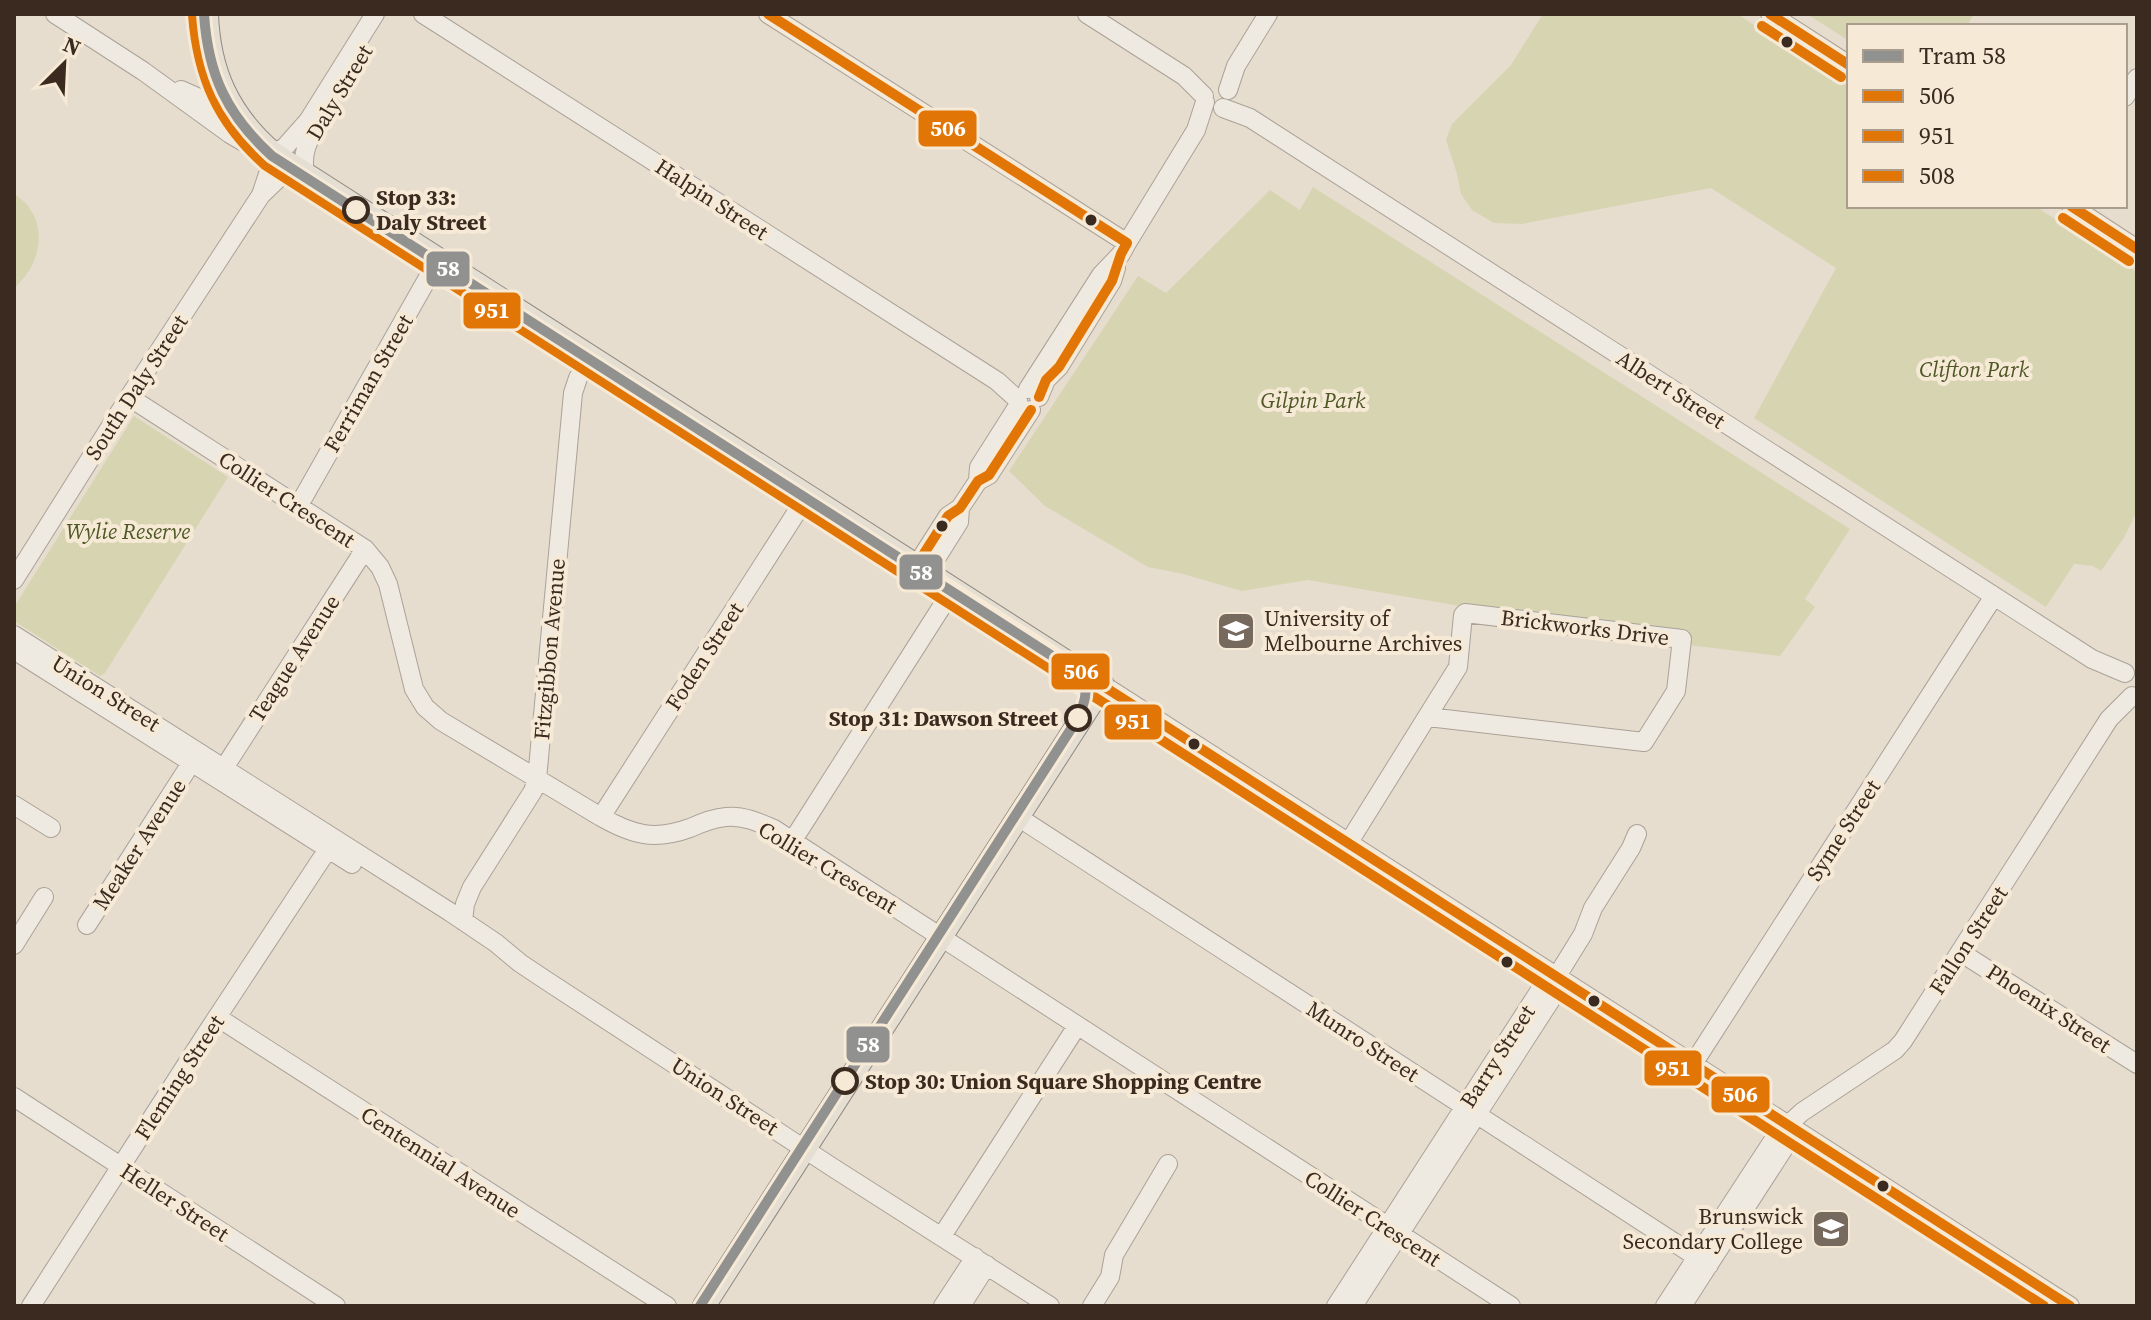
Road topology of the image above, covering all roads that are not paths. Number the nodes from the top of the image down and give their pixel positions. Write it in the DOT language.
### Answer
graph roads {
  1 [pos="55,14"];
  2 [pos="207,14"];
  3 [pos="375,14"];
  4 [pos="389,14"];
  5 [pos="768,14"];
  6 [pos="1087,14"];
  7 [pos="1268,14"];
  8 [pos="1770,14"];
  9 [pos="422,15"];
  10 [pos="1847,64"];
  11 [pos="143,71"];
  12 [pos="1217,97"];
  13 [pos="228,101"];
  14 [pos="268,149"];
  15 [pos="300,171"];
  16 [pos="261,195"];
  17 [pos="2074,208"];
  18 [pos="1124,248"];
  19 [pos="2137,249"];
  20 [pos="438,260"];
  21 [pos="585,353"];
  22 [pos="129,397"];
  23 [pos="1026,398"];
  24 [pos="807,496"];
  25 [pos="299,505"];
  26 [pos="365,549"];
  27 [pos="922,569"];
  28 [pos="14,580"];
  29 [pos="953,589"];
  30 [pos="1994,596"];
  31 [pos="14,635"];
  32 [pos="14,650"];
  33 [pos="2131,684"];
  34 [pos="1103,685"];
  35 [pos="1428,717"];
  36 [pos="195,757"];
  37 [pos="224,768"];
  38 [pos="537,779"];
  39 [pos="14,805"];
  40 [pos="601,817"];
  41 [pos="1018,817"];
  42 [pos="51,828"];
  43 [pos="1637,834"];
  44 [pos="793,840"];
  45 [pos="1349,842"];
  46 [pos="328,849"];
  47 [pos="44,897"];
  48 [pos="456,917"];
  49 [pos="87,925"];
  50 [pos="941,937"];
  51 [pos="14,945"];
  52 [pos="1960,952"];
  53 [pos="520,963"];
  54 [pos="1557,976"];
  55 [pos="217,1017"];
  56 [pos="1077,1026"];
  57 [pos="1693,1064"];
  58 [pos="2137,1064"];
  59 [pos="14,1097"];
  60 [pos="1470,1111"];
  61 [pos="1790,1126"];
  62 [pos="804,1148"];
  63 [pos="1168,1164"];
  64 [pos="120,1166"];
  65 [pos="1393,1231"];
  66 [pos="942,1236"];
  67 [pos="981,1261"];
  68 [pos="1703,1261"];
  69 [pos="31,1306"];
  70 [pos="336,1306"];
  71 [pos="667,1306"];
  72 [pos="704,1306"];
  73 [pos="943,1306"];
  74 [pos="961,1306"];
  75 [pos="1050,1306"];
  76 [pos="1092,1306"];
  77 [pos="1336,1306"];
  78 [pos="1353,1306"];
  79 [pos="1511,1306"];
  80 [pos="1665,1306"];
  81 [pos="1682,1306"];
  82 [pos="2070,1306"];
  1 -- 11 [label="street"];
  2 -- 13 [label="main road"];
  3 -- 14 [label="street, Daly Street"];
  4 -- 15 [label="street, Daly Street"];
  5 -- 18 [label="street"];
  6 -- 12 [label="street, Albert Street"];
  7 -- 12 [label="street"];
  8 -- 10 [label="street"];
  9 -- 23 [label="street, Halpin Street"];
  11 -- 13 [label="street"];
  11 -- 14 [label="street"];
  12 -- 18 [label="street"];
  12 -- 30 [label="street, Albert Street"];
  13 -- 14 [label="main road"];
  14 -- 15 [label="main road"];
  14 -- 16 [label="street, South Daly Street"];
  15 -- 16 [label="street, South Daly Street"];
  15 -- 20 [label="main road"];
  16 -- 22 [label="street, South Daly Street"];
  17 -- 19 [label="street"];
  18 -- 23 [label="street"];
  20 -- 21 [label="main road"];
  20 -- 25 [label="street, Ferriman Street"];
  21 -- 24 [label="main road"];
  21 -- 38 [label="street, Fitzgibbon Avenue"];
  22 -- 25 [label="street, Collier Crescent"];
  22 -- 28 [label="street, South Daly Street"];
  23 -- 27 [label="street"];
  24 -- 27 [label="main road"];
  24 -- 40 [label="street, Foden Street"];
  25 -- 26 [label="street, Collier Crescent"];
  26 -- 37 [label="street, Teague Avenue"];
  26 -- 38 [label="street, Collier Crescent"];
  27 -- 29 [label="main road"];
  29 -- 34 [label="main road"];
  29 -- 44 [label="street"];
  30 -- 33 [label="street, Albert Street"];
  30 -- 57 [label="street, Syme Street"];
  31 -- 36 [label="street, Union Street"];
  32 -- 36 [label="street, Union Street"];
  33 -- 52 [label="street, Fallon Street"];
  34 -- 41 [label="main road"];
  34 -- 45 [label="street"];
  35 -- 35 [label="street, Brickworks Drive"];
  35 -- 45 [label="street, Brickworks Drive"];
  36 -- 37 [label="street, Union Street"];
  36 -- 46 [label="street, Union Street"];
  36 -- 49 [label="street, Meaker Avenue"];
  37 -- 48 [label="street, Union Street"];
  38 -- 40 [label="street, Collier Crescent"];
  38 -- 48 [label="street, Fitzgibbon Avenue"];
  39 -- 42 [label="street"];
  40 -- 44 [label="street, Collier Crescent"];
  41 -- 50 [label="main road"];
  41 -- 60 [label="street, Munro Street"];
  43 -- 54 [label="street, Barry Street"];
  44 -- 50 [label="street, Collier Crescent"];
  45 -- 54 [label="street"];
  46 -- 53 [label="street, Union Street"];
  46 -- 55 [label="street, Fleming Street"];
  47 -- 51 [label="street"];
  48 -- 53 [label="street, Union Street"];
  50 -- 56 [label="street, Collier Crescent"];
  50 -- 62 [label="main road"];
  52 -- 58 [label="street, Phoenix Street"];
  52 -- 61 [label="street, Fallon Street"];
  53 -- 62 [label="street, Union Street"];
  54 -- 57 [label="street"];
  54 -- 60 [label="street, Barry Street"];
  55 -- 64 [label="street, Fleming Street"];
  55 -- 71 [label="street, Centennial Avenue"];
  56 -- 65 [label="street, Collier Crescent"];
  56 -- 66 [label="street"];
  57 -- 61 [label="street"];
  59 -- 64 [label="street, Heller Street"];
  60 -- 65 [label="street, Barry Street"];
  60 -- 68 [label="street, Munro Street"];
  61 -- 68 [label="street, Fallon Street"];
  61 -- 82 [label="street"];
  62 -- 66 [label="street, Union Street"];
  62 -- 72 [label="main road"];
  63 -- 76 [label="street"];
  64 -- 69 [label="street, Fleming Street"];
  64 -- 70 [label="street, Heller Street"];
  65 -- 77 [label="street, Barry Street"];
  65 -- 78 [label="street, Barry Street"];
  65 -- 79 [label="street, Collier Crescent"];
  66 -- 67 [label="street, Union Street"];
  67 -- 73 [label="street"];
  67 -- 74 [label="street"];
  67 -- 75 [label="street, Union Street"];
  68 -- 80 [label="street, Fallon Street"];
  68 -- 81 [label="street, Fallon Street"];
}
